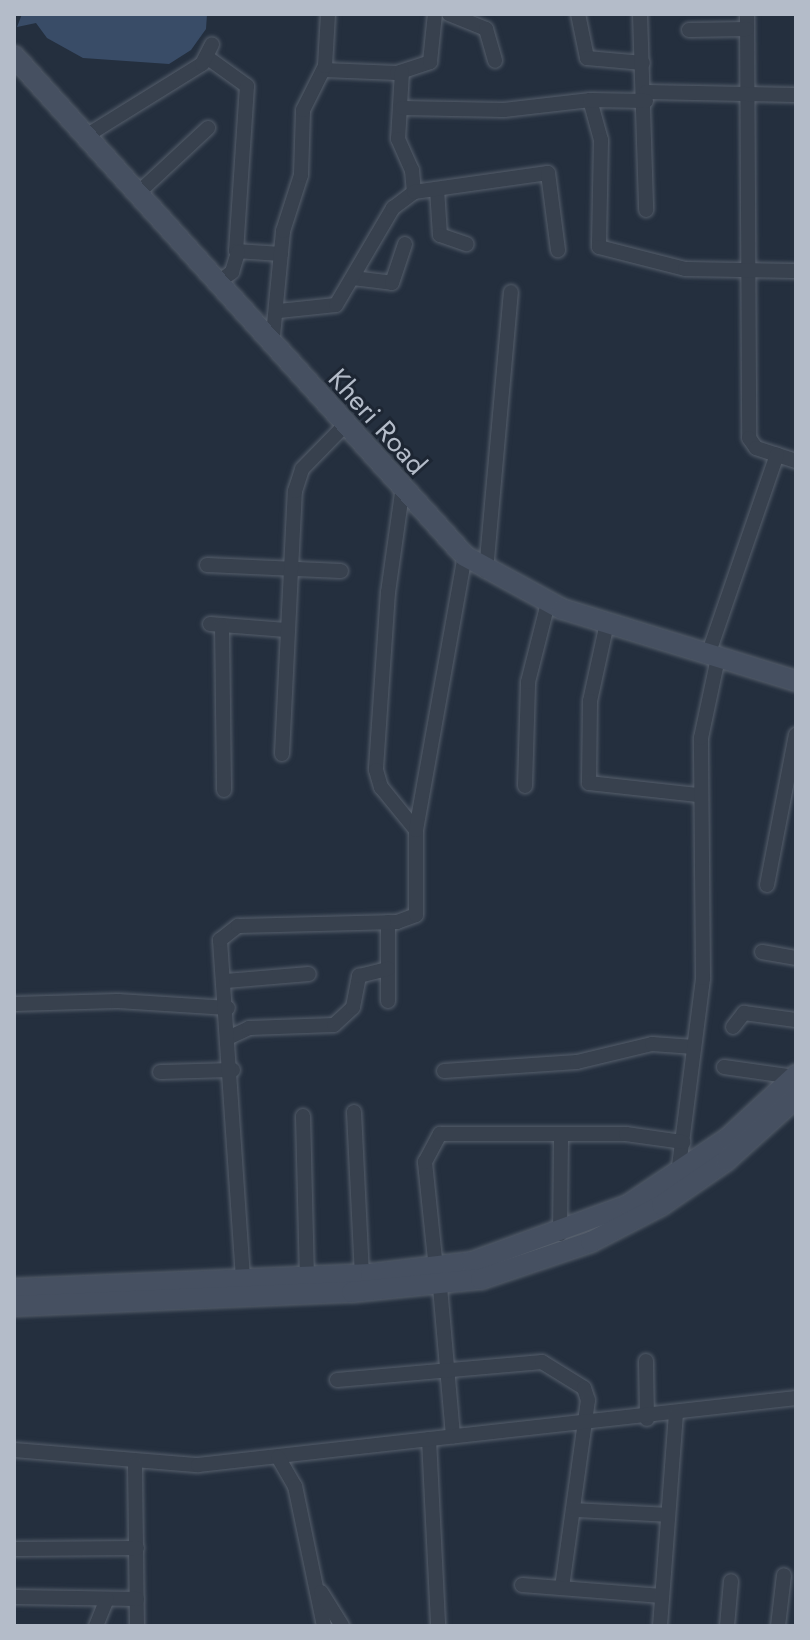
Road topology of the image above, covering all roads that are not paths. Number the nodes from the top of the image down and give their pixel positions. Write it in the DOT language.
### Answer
graph roads {
  1 [pos="328,14"];
  2 [pos="435,14"];
  3 [pos="449,14"];
  4 [pos="578,14"];
  5 [pos="640,14"];
  6 [pos="485,22"];
  7 [pos="747,22"];
  8 [pos="689,30"];
  9 [pos="14,56"];
  10 [pos="495,61"];
  11 [pos="643,63"];
  12 [pos="324,70"];
  13 [pos="402,72"];
  14 [pos="749,95"];
  15 [pos="796,95"];
  16 [pos="646,97"];
  17 [pos="590,100"];
  18 [pos="402,108"];
  19 [pos="208,128"];
  20 [pos="86,136"];
  21 [pos="437,189"];
  22 [pos="414,192"];
  23 [pos="137,194"];
  24 [pos="646,210"];
  25 [pos="405,244"];
  26 [pos="466,244"];
  27 [pos="558,250"];
  28 [pos="238,252"];
  29 [pos="281,254"];
  30 [pos="751,270"];
  31 [pos="796,271"];
  32 [pos="353,278"];
  33 [pos="217,283"];
  34 [pos="511,292"];
  35 [pos="279,311"];
  36 [pos="272,346"];
  37 [pos="343,427"];
  38 [pos="777,455"];
  39 [pos="796,461"];
  40 [pos="402,493"];
  41 [pos="465,556"];
  42 [pos="207,565"];
  43 [pos="289,570"];
  44 [pos="341,571"];
  45 [pos="486,571"];
  46 [pos="548,603"];
  47 [pos="607,623"];
  48 [pos="286,630"];
  49 [pos="713,657"];
  50 [pos="796,681"];
  51 [pos="796,735"];
  52 [pos="282,754"];
  53 [pos="525,786"];
  54 [pos="224,790"];
  55 [pos="697,795"];
  56 [pos="416,830"];
  57 [pos="767,885"];
  58 [pos="388,922"];
  59 [pos="762,952"];
  60 [pos="796,958"];
  61 [pos="388,969"];
  62 [pos="309,974"];
  63 [pos="226,981"];
  64 [pos="388,1001"];
  65 [pos="14,1004"];
  66 [pos="228,1008"];
  67 [pos="796,1020"];
  68 [pos="733,1027"];
  69 [pos="230,1037"];
  70 [pos="694,1047"];
  71 [pos="724,1067"];
  72 [pos="233,1070"];
  73 [pos="444,1071"];
  74 [pos="160,1072"];
  75 [pos="795,1076"];
  76 [pos="796,1098"];
  77 [pos="354,1112"];
  78 [pos="303,1116"];
  79 [pos="561,1137"];
  80 [pos="683,1142"];
  81 [pos="678,1175"];
  82 [pos="560,1234"];
  83 [pos="362,1274"];
  84 [pos="307,1276"];
  85 [pos="243,1278"];
  86 [pos="438,1278"];
  87 [pos="14,1289"];
  88 [pos="14,1306"];
  89 [pos="646,1361"];
  90 [pos="447,1374"];
  91 [pos="337,1380"];
  92 [pos="796,1398"];
  93 [pos="676,1415"];
  94 [pos="647,1419"];
  95 [pos="585,1422"];
  96 [pos="453,1436"];
  97 [pos="429,1439"];
  98 [pos="14,1450"];
  99 [pos="278,1457"];
  100 [pos="135,1464"];
  101 [pos="574,1510"];
  102 [pos="668,1515"];
  103 [pos="137,1548"];
  104 [pos="15,1549"];
  105 [pos="784,1575"];
  106 [pos="731,1581"];
  107 [pos="522,1585"];
  108 [pos="562,1587"];
  109 [pos="320,1590"];
  110 [pos="662,1596"];
  111 [pos="14,1597"];
  112 [pos="107,1599"];
  113 [pos="137,1599"];
  114 [pos="96,1626"];
  115 [pos="137,1626"];
  116 [pos="324,1626"];
  117 [pos="342,1626"];
  118 [pos="438,1626"];
  119 [pos="660,1626"];
  120 [pos="727,1626"];
  121 [pos="778,1626"];
  1 -- 12 [label="street"];
  2 -- 13 [label="street"];
  3 -- 6 [label="street"];
  4 -- 11 [label="street"];
  5 -- 11 [label="street"];
  6 -- 10 [label="street"];
  7 -- 8 [label="street"];
  7 -- 14 [label="street"];
  9 -- 20 [label="street, Kheri Road"];
  11 -- 16 [label="street"];
  12 -- 13 [label="street"];
  12 -- 29 [label="street"];
  13 -- 18 [label="street"];
  14 -- 15 [label="street"];
  14 -- 16 [label="street"];
  14 -- 30 [label="street"];
  16 -- 17 [label="street"];
  16 -- 24 [label="street"];
  17 -- 18 [label="street"];
  17 -- 30 [label="street"];
  18 -- 22 [label="street"];
  19 -- 23 [label="street"];
  20 -- 23 [label="street, Kheri Road"];
  20 -- 28 [label="street"];
  21 -- 22 [label="street"];
  21 -- 26 [label="street"];
  21 -- 27 [label="street"];
  22 -- 32 [label="street"];
  23 -- 33 [label="street, Kheri Road"];
  25 -- 32 [label="street"];
  28 -- 29 [label="street"];
  28 -- 33 [label="street"];
  29 -- 35 [label="street"];
  30 -- 31 [label="street"];
  30 -- 38 [label="street"];
  32 -- 35 [label="street"];
  33 -- 36 [label="street, Kheri Road"];
  34 -- 45 [label="street"];
  35 -- 36 [label="street"];
  36 -- 37 [label="street, Kheri Road"];
  37 -- 40 [label="street, Kheri Road"];
  37 -- 43 [label="street"];
  38 -- 39 [label="street"];
  38 -- 49 [label="street"];
  40 -- 41 [label="street, Kheri Road"];
  40 -- 56 [label="street"];
  41 -- 45 [label="street, Kheri Road"];
  41 -- 56 [label="street"];
  42 -- 43 [label="street"];
  43 -- 44 [label="street"];
  43 -- 48 [label="street"];
  45 -- 46 [label="street, Kheri Road"];
  46 -- 47 [label="street, Kheri Road"];
  46 -- 53 [label="street"];
  47 -- 49 [label="street, Kheri Road"];
  47 -- 55 [label="street"];
  48 -- 52 [label="street"];
  48 -- 54 [label="street"];
  49 -- 50 [label="street, Kheri Road"];
  49 -- 55 [label="street"];
  51 -- 57 [label="street"];
  55 -- 70 [label="street"];
  56 -- 58 [label="street"];
  58 -- 61 [label="street"];
  58 -- 63 [label="street"];
  59 -- 60 [label="street"];
  61 -- 64 [label="street"];
  61 -- 69 [label="street"];
  62 -- 63 [label="street"];
  63 -- 66 [label="street"];
  65 -- 66 [label="street"];
  66 -- 69 [label="street"];
  67 -- 68 [label="street"];
  69 -- 72 [label="street"];
  70 -- 73 [label="street"];
  70 -- 80 [label="street"];
  71 -- 75 [label="street"];
  72 -- 74 [label="street"];
  72 -- 85 [label="street"];
  75 -- 81 [label="street"];
  76 -- 86 [label="street"];
  77 -- 83 [label="street"];
  78 -- 84 [label="street"];
  79 -- 80 [label="street"];
  79 -- 82 [label="street"];
  79 -- 86 [label="street"];
  80 -- 81 [label="street"];
  81 -- 82 [label="street"];
  82 -- 86 [label="street"];
  83 -- 84 [label="street"];
  83 -- 86 [label="street"];
  84 -- 85 [label="street"];
  85 -- 87 [label="street"];
  86 -- 88 [label="street"];
  86 -- 90 [label="street"];
  89 -- 94 [label="street"];
  90 -- 91 [label="street"];
  90 -- 95 [label="street"];
  90 -- 96 [label="street"];
  92 -- 93 [label="street"];
  93 -- 94 [label="street"];
  93 -- 102 [label="street"];
  94 -- 95 [label="street"];
  95 -- 96 [label="street"];
  95 -- 101 [label="street"];
  96 -- 97 [label="street"];
  97 -- 99 [label="street"];
  97 -- 118 [label="street"];
  98 -- 100 [label="street"];
  99 -- 100 [label="street"];
  99 -- 109 [label="street"];
  100 -- 103 [label="street"];
  101 -- 102 [label="street"];
  101 -- 108 [label="street"];
  102 -- 110 [label="street"];
  103 -- 104 [label="street"];
  103 -- 113 [label="street"];
  105 -- 121 [label="street"];
  106 -- 120 [label="street"];
  107 -- 108 [label="street"];
  108 -- 110 [label="street"];
  109 -- 116 [label="street"];
  109 -- 117 [label="street"];
  110 -- 119 [label="street"];
  111 -- 112 [label="street"];
  112 -- 113 [label="street"];
  112 -- 114 [label="street"];
  113 -- 115 [label="street"];
}
